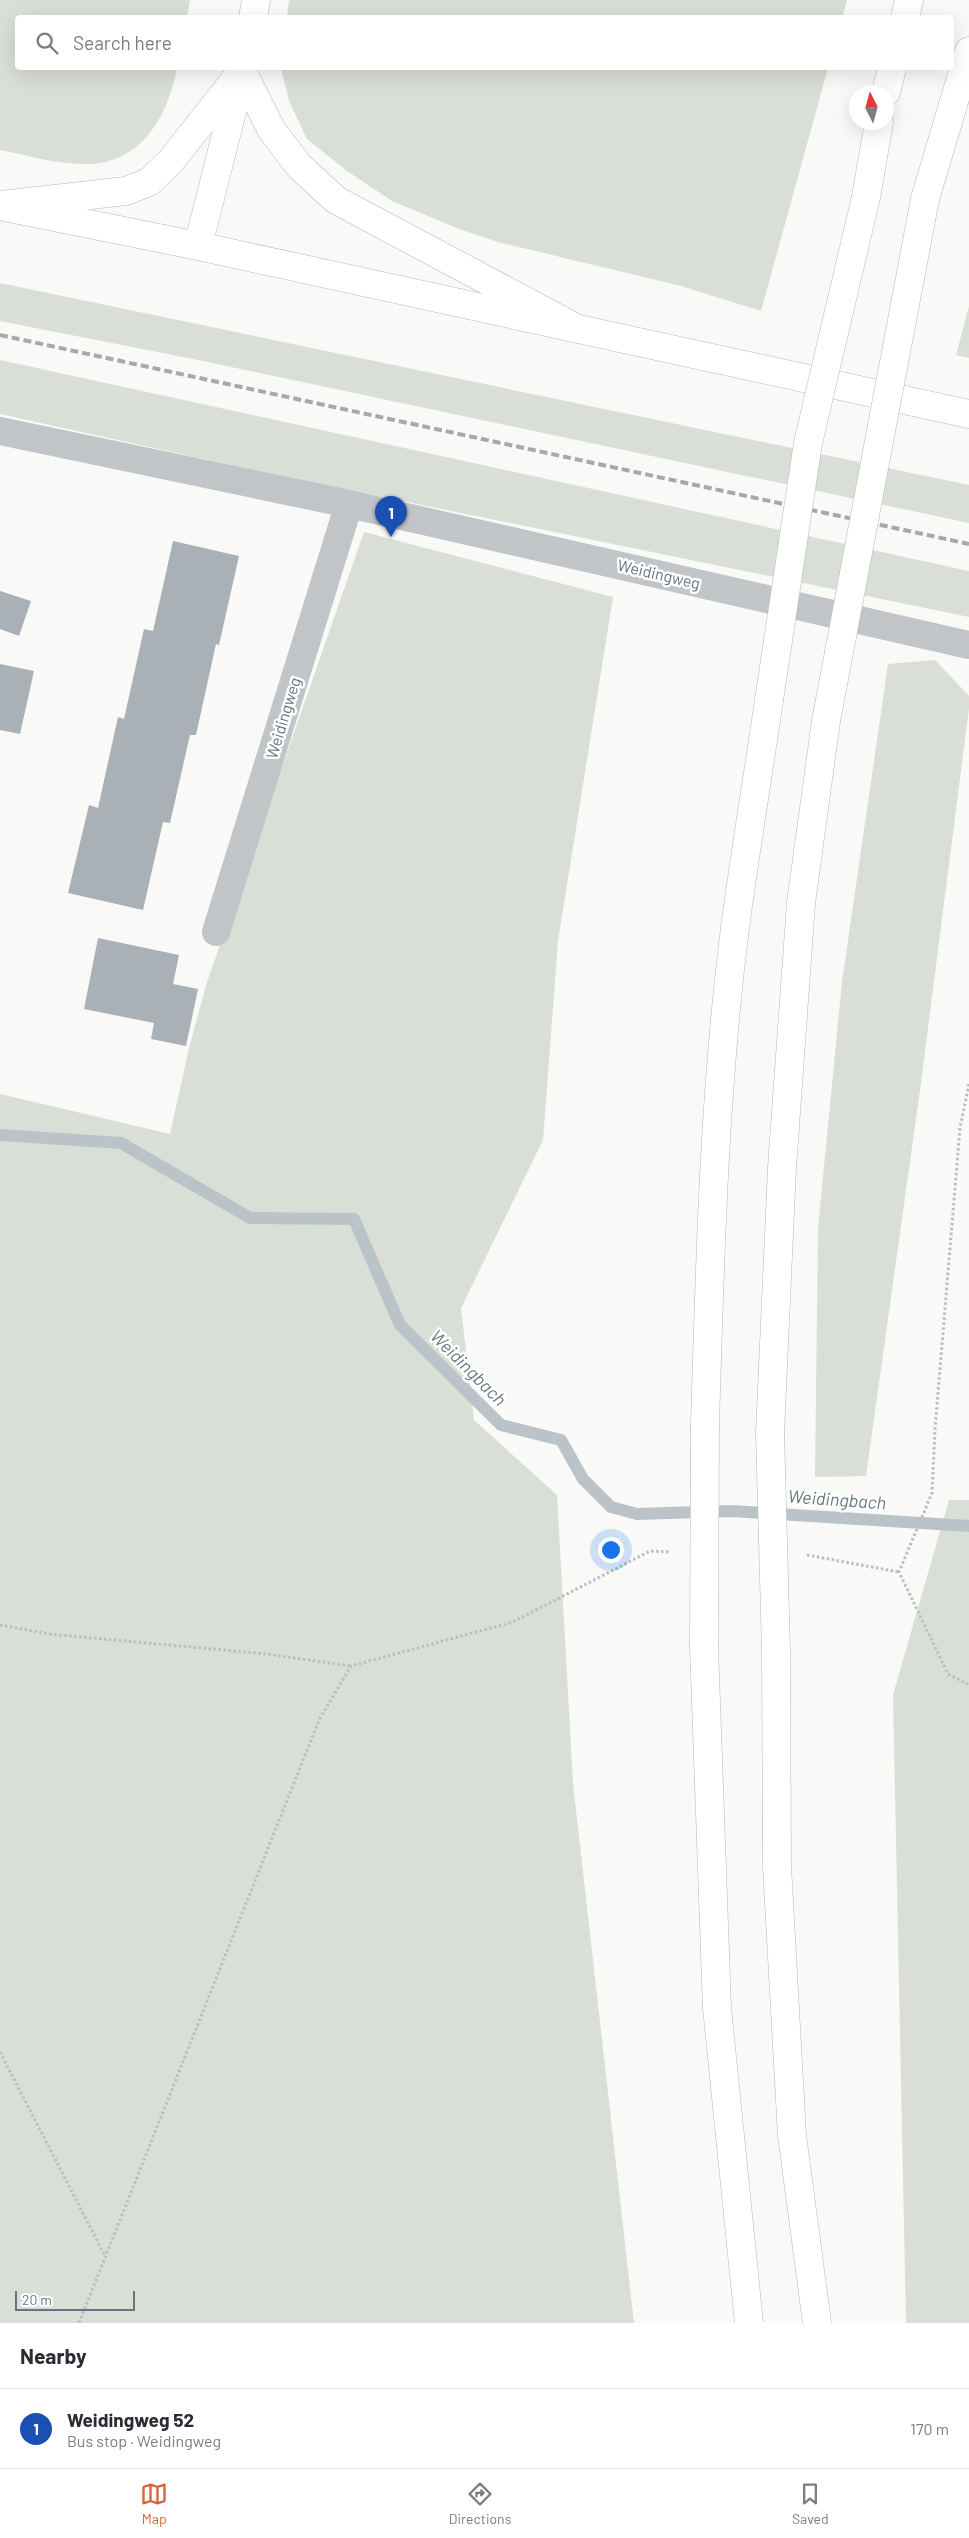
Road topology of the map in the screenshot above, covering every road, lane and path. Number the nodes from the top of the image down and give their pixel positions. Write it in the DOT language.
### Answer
graph roads {
  1 [pos="256,0"];
  2 [pos="894,0"];
  3 [pos="909,0"];
  4 [pos="253,15"];
  5 [pos="892,15"];
  6 [pos="906,15"];
  7 [pos="969,50"];
  8 [pos="242,70"];
  9 [pos="886,70"];
  10 [pos="891,70"];
  11 [pos="963,80"];
  12 [pos="885,85"];
  13 [pos="887,85"];
  14 [pos="878,130"];
  15 [pos="0,205"];
  16 [pos="198,246"];
  17 [pos="578,329"];
  18 [pos="969,414"];
  19 [pos="0,431"];
  20 [pos="349,504"];
  21 [pos="969,645"];
  22 [pos="216,932"];
  23 [pos="969,1084"];
  24 [pos="650,1551"];
  25 [pos="0,1625"];
  26 [pos="351,1666"];
  27 [pos="969,1686"];
  28 [pos="0,2052"];
  29 [pos="105,2256"];
  30 [pos="79,2323"];
  31 [pos="749,2323"];
  32 [pos="817,2323"];
  1 -- 4 [label="main road"];
  2 -- 5 [label="main road"];
  3 -- 6 [label="main road"];
  7 -- 11 [label="main road"];
  8 -- 15 [label="main road"];
  8 -- 16 [label="main road"];
  8 -- 17 [label="main road"];
  9 -- 12 [label="main road"];
  10 -- 13 [label="main road"];
  11 -- 32 [label="main road, bridge"];
  14 -- 31 [label="main road, bridge"];
  15 -- 16 [label="main road"];
  16 -- 17 [label="main road"];
  17 -- 18 [label="main road"];
  19 -- 20 [label="street, Weidingweg"];
  20 -- 21 [label="street, Weidingweg"];
  20 -- 22 [label="street, Weidingweg"];
  23 -- 27 [label="path"];
  24 -- 26 [label="path"];
  25 -- 26 [label="path"];
  26 -- 29 [label="path"];
  28 -- 29 [label="path"];
  29 -- 30 [label="path"];
}
